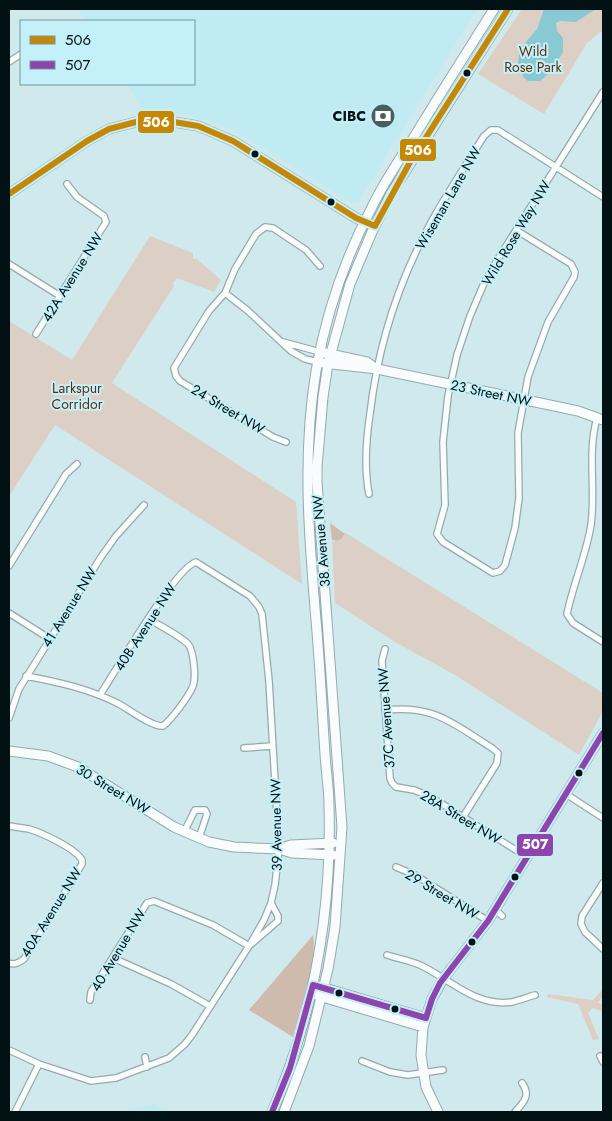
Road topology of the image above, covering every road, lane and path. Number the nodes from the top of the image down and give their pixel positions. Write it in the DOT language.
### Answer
graph roads {
  1 [pos="494,9"];
  2 [pos="508,9"];
  3 [pos="20,55"];
  4 [pos="9,62"];
  5 [pos="603,92"];
  6 [pos="556,167"];
  7 [pos="67,184"];
  8 [pos="10,191"];
  9 [pos="603,198"];
  10 [pos="364,222"];
  11 [pos="374,226"];
  12 [pos="516,230"];
  13 [pos="9,264"];
  14 [pos="320,266"];
  15 [pos="225,293"];
  16 [pos="60,296"];
  17 [pos="36,334"];
  18 [pos="283,342"];
  19 [pos="320,352"];
  20 [pos="330,354"];
  21 [pos="318,362"];
  22 [pos="328,364"];
  23 [pos="377,369"];
  24 [pos="450,384"];
  25 [pos="523,400"];
  26 [pos="600,419"];
  27 [pos="286,442"];
  28 [pos="77,464"];
  29 [pos="369,494"];
  30 [pos="144,505"];
  31 [pos="194,562"];
  32 [pos="9,566"];
  33 [pos="9,613"];
  34 [pos="149,619"];
  35 [pos="50,639"];
  36 [pos="603,642"];
  37 [pos="384,649"];
  38 [pos="26,676"];
  39 [pos="100,695"];
  40 [pos="385,710"];
  41 [pos="9,718"];
  42 [pos="603,733"];
  43 [pos="273,746"];
  44 [pos="244,748"];
  45 [pos="9,751"];
  46 [pos="393,786"];
  47 [pos="566,794"];
  48 [pos="463,817"];
  49 [pos="603,818"];
  50 [pos="9,826"];
  51 [pos="184,832"];
  52 [pos="198,838"];
  53 [pos="328,843"];
  54 [pos="341,843"];
  55 [pos="279,849"];
  56 [pos="328,855"];
  57 [pos="341,856"];
  58 [pos="527,857"];
  59 [pos="396,868"];
  60 [pos="603,883"];
  61 [pos="271,903"];
  62 [pos="494,909"];
  63 [pos="502,916"];
  64 [pos="488,920"];
  65 [pos="249,946"];
  66 [pos="603,948"];
  67 [pos="387,955"];
  68 [pos="113,958"];
  69 [pos="9,963"];
  70 [pos="443,979"];
  71 [pos="312,989"];
  72 [pos="322,992"];
  73 [pos="535,994"];
  74 [pos="90,1000"];
  75 [pos="210,1006"];
  76 [pos="424,1022"];
  77 [pos="9,1050"];
  78 [pos="600,1056"];
  79 [pos="144,1057"];
  80 [pos="362,1061"];
  81 [pos="603,1062"];
  82 [pos="39,1064"];
  83 [pos="147,1067"];
  84 [pos="443,1070"];
  85 [pos="423,1073"];
  86 [pos="522,1083"];
  87 [pos="15,1112"];
  88 [pos="272,1112"];
  89 [pos="284,1112"];
  90 [pos="438,1112"];
  91 [pos="516,1112"];
  1 -- 10 [label="main road, 38 Avenue NW"];
  2 -- 11 [label="main road, 38 Avenue NW"];
  3 -- 4 [label="street"];
  5 -- 6 [label="street, Wild Rose Way NW"];
  6 -- 9 [label="street, Wiseman Lane NW"];
  6 -- 12 [label="street, Wild Rose Way NW"];
  6 -- 23 [label="street, Wiseman Lane NW"];
  7 -- 16 [label="street, 42A Avenue NW"];
  8 -- 10 [label="main road"];
  10 -- 11 [label="main road"];
  10 -- 19 [label="main road, 38 Avenue NW"];
  11 -- 20 [label="main road, 38 Avenue NW"];
  12 -- 24 [label="street, Wild Rose Way NW"];
  12 -- 25 [label="street"];
  13 -- 16 [label="street"];
  14 -- 15 [label="street"];
  15 -- 18 [label="street, 23 Street NW"];
  15 -- 27 [label="street, 24 Street NW"];
  16 -- 17 [label="street, 42A Avenue NW"];
  18 -- 19 [label="street, 23 Street NW"];
  18 -- 21 [label="street, 23 Street NW"];
  19 -- 20 [label="main road, 23 Street NW"];
  19 -- 21 [label="main road, 38 Avenue NW"];
  20 -- 22 [label="main road, 38 Avenue NW"];
  20 -- 23 [label="main road, 23 Street NW"];
  21 -- 22 [label="main road, 23 Street NW"];
  21 -- 53 [label="main road, 38 Avenue NW"];
  22 -- 23 [label="main road, 23 Street NW"];
  22 -- 54 [label="main road, 38 Avenue NW"];
  23 -- 24 [label="main road, 23 Street NW"];
  23 -- 29 [label="street, Wiseman Lane NW"];
  24 -- 25 [label="main road, 23 Street NW"];
  24 -- 25 [label="street, Wild Rose Way NW"];
  25 -- 26 [label="main road, 23 Street NW"];
  26 -- 36 [label="street"];
  28 -- 32 [label="street"];
  30 -- 35 [label="street, 41 Avenue NW"];
  31 -- 34 [label="street, 40B Avenue NW"];
  31 -- 43 [label="street, 39 Avenue NW"];
  33 -- 35 [label="street"];
  34 -- 39 [label="street, 40B Avenue NW"];
  34 -- 39 [label="street"];
  35 -- 38 [label="street, 41 Avenue NW"];
  37 -- 40 [label="street, 37C Avenue NW"];
  38 -- 39 [label="street"];
  38 -- 41 [label="street, 41 Avenue NW"];
  40 -- 46 [label="street, 37C Avenue NW"];
  40 -- 48 [label="street"];
  42 -- 47 [label="main road"];
  43 -- 44 [label="street"];
  43 -- 55 [label="street, 39 Avenue NW"];
  45 -- 51 [label="main road, 30 Street NW"];
  46 -- 48 [label="street, 28A Street NW"];
  47 -- 49 [label="street"];
  47 -- 58 [label="main road"];
  48 -- 58 [label="street, 28A Street NW"];
  50 -- 69 [label="street, 40A Avenue NW"];
  51 -- 52 [label="main road, 30 Street NW"];
  51 -- 52 [label="street"];
  52 -- 55 [label="main road, 30 Street NW"];
  53 -- 54 [label="main road, 30 Street NW"];
  53 -- 55 [label="main road, 30 Street NW"];
  53 -- 56 [label="main road, 38 Avenue NW"];
  54 -- 57 [label="main road, 38 Avenue NW"];
  55 -- 56 [label="main road, 30 Street NW"];
  55 -- 61 [label="street, 39 Avenue NW"];
  56 -- 57 [label="main road, 30 Street NW"];
  56 -- 71 [label="main road, 38 Avenue NW"];
  57 -- 72 [label="main road, 38 Avenue NW"];
  58 -- 62 [label="main road"];
  59 -- 64 [label="street, 29 Street NW"];
  60 -- 66 [label="street"];
  61 -- 65 [label="street, 39 Avenue NW"];
  61 -- 65 [label="street, 39 Avenue NW"];
  62 -- 63 [label="street"];
  62 -- 64 [label="main road"];
  64 -- 70 [label="main road"];
  65 -- 68 [label="street, 40 Avenue NW"];
  65 -- 75 [label="street, 39 Avenue NW"];
  67 -- 70 [label="street"];
  68 -- 74 [label="street, 40 Avenue NW"];
  68 -- 75 [label="street"];
  70 -- 73 [label="street"];
  70 -- 76 [label="main road"];
  71 -- 72 [label="main road"];
  71 -- 88 [label="main road, 38 Avenue NW"];
  72 -- 76 [label="main road"];
  72 -- 89 [label="main road, 38 Avenue NW"];
  75 -- 83 [label="street, 39 Avenue NW"];
  76 -- 85 [label="main road"];
  77 -- 82 [label="street, 39 Avenue NW"];
  78 -- 81 [label="street"];
  79 -- 83 [label="street"];
  80 -- 85 [label="street"];
  82 -- 83 [label="street, 39 Avenue NW"];
  82 -- 87 [label="street"];
  84 -- 85 [label="street"];
  85 -- 90 [label="main road"];
  86 -- 91 [label="street"];
}
